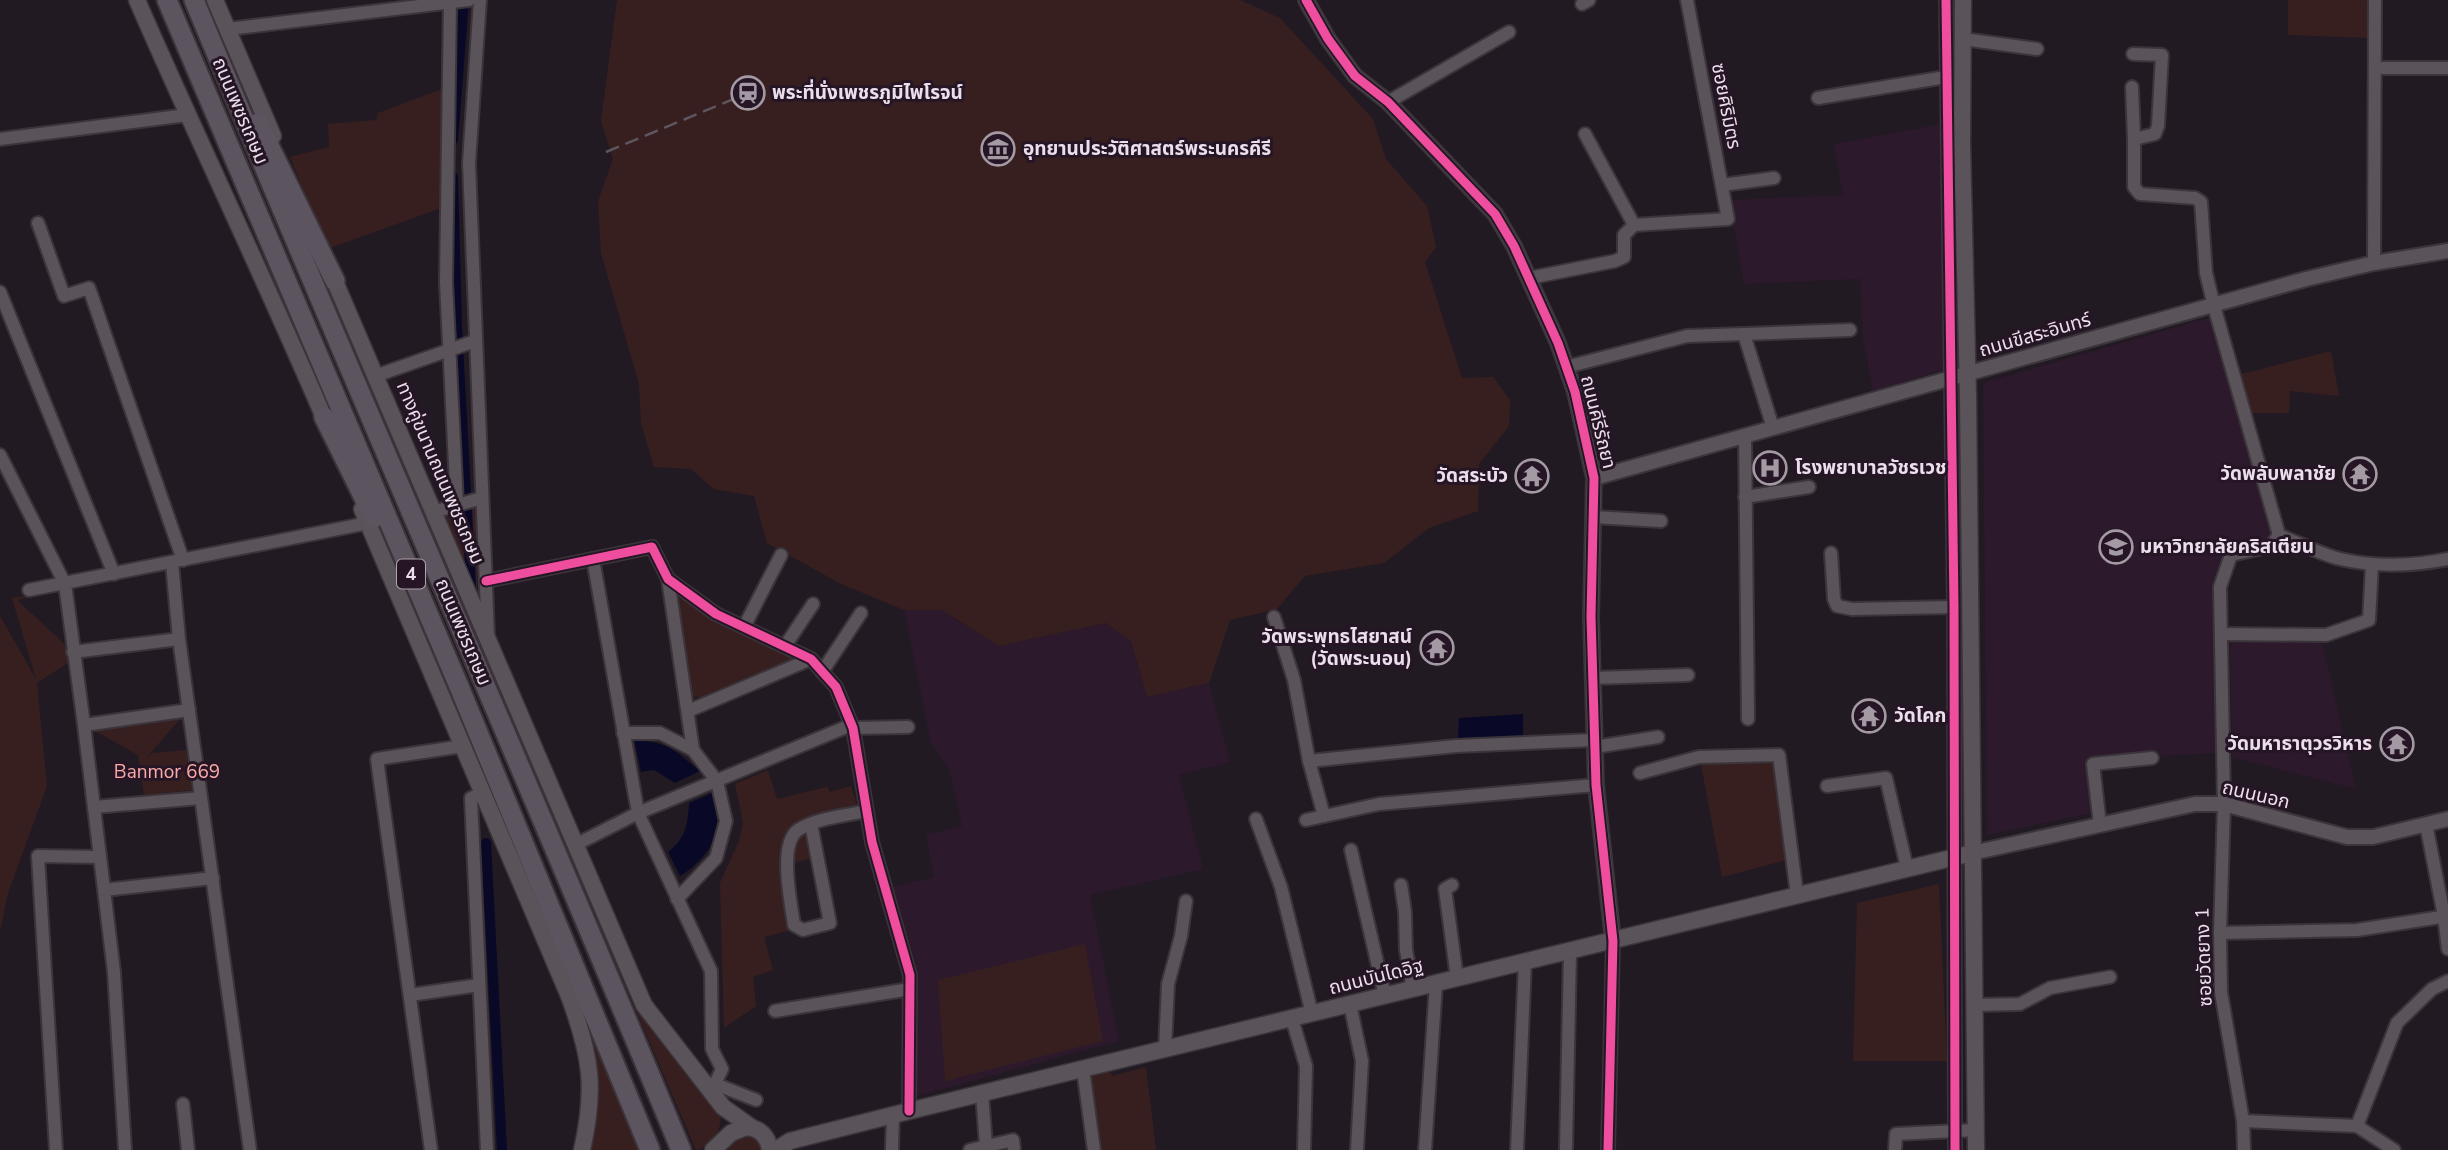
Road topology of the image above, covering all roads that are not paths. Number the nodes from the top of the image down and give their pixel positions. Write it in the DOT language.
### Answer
graph roads {
  1 [pos="137,0"];
  2 [pos="147,0"];
  3 [pos="167,0"];
  4 [pos="195,0"];
  5 [pos="215,0"];
  6 [pos="480,0"];
  7 [pos="1306,0"];
  8 [pos="1687,0"];
  9 [pos="1946,0"];
  10 [pos="1962,0"];
  11 [pos="2375,0"];
  12 [pos="456,1"];
  13 [pos="228,29"];
  14 [pos="1509,32"];
  15 [pos="1963,39"];
  16 [pos="2037,49"];
  17 [pos="2133,54"];
  18 [pos="2375,68"];
  19 [pos="2448,68"];
  20 [pos="1947,77"];
  21 [pos="2132,87"];
  22 [pos="1818,98"];
  23 [pos="1388,102"];
  24 [pos="187,115"];
  25 [pos="1585,134"];
  26 [pos="0,139"];
  27 [pos="2134,139"];
  28 [pos="1955,143"];
  29 [pos="1774,178"];
  30 [pos="1722,185"];
  31 [pos="38,223"];
  32 [pos="1634,225"];
  33 [pos="241,226"];
  34 [pos="2448,251"];
  35 [pos="2374,263"];
  36 [pos="1529,278"];
  37 [pos="335,281"];
  38 [pos="0,292"];
  39 [pos="2214,306"];
  40 [pos="1850,330"];
  41 [pos="1744,334"];
  42 [pos="475,341"];
  43 [pos="450,350"];
  44 [pos="1566,367"];
  45 [pos="375,376"];
  46 [pos="1959,377"];
  47 [pos="324,417"];
  48 [pos="1773,428"];
  49 [pos="1745,435"];
  50 [pos="0,454"];
  51 [pos="1594,478"];
  52 [pos="1809,487"];
  53 [pos="1745,497"];
  54 [pos="480,498"];
  55 [pos="459,504"];
  56 [pos="433,512"];
  57 [pos="1593,517"];
  58 [pos="1661,521"];
  59 [pos="368,523"];
  60 [pos="2279,535"];
  61 [pos="1831,553"];
  62 [pos="781,555"];
  63 [pos="593,559"];
  64 [pos="2448,559"];
  65 [pos="178,561"];
  66 [pos="2372,565"];
  67 [pos="114,574"];
  68 [pos="668,579"];
  69 [pos="486,581"];
  70 [pos="65,584"];
  71 [pos="29,590"];
  72 [pos="813,604"];
  73 [pos="1954,607"];
  74 [pos="861,614"];
  75 [pos="1274,617"];
  76 [pos="744,627"];
  77 [pos="2222,634"];
  78 [pos="179,639"];
  79 [pos="489,641"];
  80 [pos="785,646"];
  81 [pos="73,652"];
  82 [pos="811,659"];
  83 [pos="822,672"];
  84 [pos="1688,675"];
  85 [pos="1593,678"];
  86 [pos="458,684"];
  87 [pos="189,710"];
  88 [pos="688,711"];
  89 [pos="1748,719"];
  90 [pos="85,724"];
  91 [pos="852,727"];
  92 [pos="908,727"];
  93 [pos="623,733"];
  94 [pos="1658,737"];
  95 [pos="1595,744"];
  96 [pos="463,746"];
  97 [pos="693,750"];
  98 [pos="2152,758"];
  99 [pos="1309,761"];
  100 [pos="1640,773"];
  101 [pos="717,781"];
  102 [pos="1596,785"];
  103 [pos="1827,786"];
  104 [pos="483,793"];
  105 [pos="201,798"];
  106 [pos="2224,804"];
  107 [pos="94,807"];
  108 [pos="866,811"];
  109 [pos="638,813"];
  110 [pos="1324,816"];
  111 [pos="1256,819"];
  112 [pos="2448,819"];
  113 [pos="1306,820"];
  114 [pos="811,824"];
  115 [pos="2426,824"];
  116 [pos="2100,825"];
  117 [pos="575,845"];
  118 [pos="1350,850"];
  119 [pos="1972,853"];
  120 [pos="1955,856"];
  121 [pos="100,857"];
  122 [pos="1907,868"];
  123 [pos="213,878"];
  124 [pos="1401,885"];
  125 [pos="1452,885"];
  126 [pos="104,890"];
  127 [pos="1797,895"];
  128 [pos="677,899"];
  129 [pos="1186,901"];
  130 [pos="2446,916"];
  131 [pos="2220,933"];
  132 [pos="1613,941"];
  133 [pos="2448,949"];
  134 [pos="1570,951"];
  135 [pos="1525,962"];
  136 [pos="2110,977"];
  137 [pos="1457,978"];
  138 [pos="2448,981"];
  139 [pos="1436,984"];
  140 [pos="479,985"];
  141 [pos="910,989"];
  142 [pos="1413,989"];
  143 [pos="410,995"];
  144 [pos="1385,996"];
  145 [pos="1350,1004"];
  146 [pos="1975,1006"];
  147 [pos="1954,1007"];
  148 [pos="775,1011"];
  149 [pos="1312,1014"];
  150 [pos="1292,1018"];
  151 [pos="1165,1049"];
  152 [pos="1083,1069"];
  153 [pos="713,1088"];
  154 [pos="982,1093"];
  155 [pos="755,1100"];
  156 [pos="183,1104"];
  157 [pos="901,1113"];
  158 [pos="2244,1121"];
  159 [pos="2357,1126"];
  160 [pos="757,1130"];
  161 [pos="1976,1130"];
  162 [pos="1955,1131"];
  163 [pos="783,1145"];
  164 [pos="986,1146"];
  165 [pos="2379,1146"];
  166 [pos="681,1148"];
  167 [pos="57,1150"];
  168 [pos="125,1150"];
  169 [pos="188,1150"];
  170 [pos="250,1150"];
  171 [pos="431,1150"];
  172 [pos="487,1150"];
  173 [pos="582,1150"];
  174 [pos="650,1150"];
  175 [pos="713,1150"];
  176 [pos="770,1150"];
  177 [pos="892,1150"];
  178 [pos="971,1150"];
  179 [pos="1014,1150"];
  180 [pos="1094,1150"];
  181 [pos="1304,1150"];
  182 [pos="1357,1150"];
  183 [pos="1425,1150"];
  184 [pos="1517,1150"];
  185 [pos="1566,1150"];
  186 [pos="1608,1150"];
  187 [pos="1895,1150"];
  188 [pos="1955,1150"];
  189 [pos="1976,1150"];
  190 [pos="2245,1150"];
  191 [pos="2394,1150"];
  1 -- 24 [label="main road, 4"];
  2 -- 33 [label="main road"];
  3 -- 86 [label="highway, ถนนเพชรเกษม / 4"];
  4 -- 37 [label="highway"];
  4 -- 166 [label="highway, ถนนเพชรเกษม / 4"];
  5 -- 13 [label="main road, ทางคู่ขนานถนนเพชรเกษม / 4"];
  6 -- 42 [label="street"];
  7 -- 23 [label="street, ถนนคีรีรัถยา"];
  8 -- 30 [label="street, ซอยศิริมิตร"];
  9 -- 20 [label="street"];
  10 -- 15 [label="main road"];
  11 -- 18 [label="street"];
  12 -- 13 [label="street"];
  12 -- 43 [label="street"];
  13 -- 37 [label="main road, ทางคู่ขนานถนนเพชรเกษม / 4"];
  14 -- 23 [label="street"];
  15 -- 16 [label="street"];
  15 -- 28 [label="main road"];
  17 -- 27 [label="street"];
  18 -- 19 [label="street"];
  18 -- 35 [label="street"];
  20 -- 22 [label="street"];
  20 -- 28 [label="street"];
  21 -- 27 [label="street"];
  23 -- 36 [label="street, ถนนคีรีรัถยา"];
  24 -- 26 [label="street"];
  24 -- 33 [label="main road, 4"];
  25 -- 32 [label="street"];
  27 -- 39 [label="street"];
  28 -- 46 [label="main road"];
  29 -- 30 [label="street"];
  30 -- 32 [label="street, ซอยศิริมิตร"];
  31 -- 65 [label="street"];
  32 -- 36 [label="street"];
  33 -- 47 [label="main road, 4"];
  34 -- 35 [label="street, ถนนขีสระอินทร์"];
  35 -- 39 [label="street, ถนนขีสระอินทร์"];
  36 -- 44 [label="street, ถนนคีรีรัถยา"];
  37 -- 45 [label="main road, ทางคู่ขนานถนนเพชรเกษม / 4"];
  38 -- 67 [label="street"];
  39 -- 46 [label="street, ถนนขีสระอินทร์"];
  39 -- 60 [label="street"];
  40 -- 41 [label="street"];
  41 -- 44 [label="street"];
  41 -- 48 [label="street"];
  42 -- 43 [label="street"];
  42 -- 54 [label="street"];
  43 -- 45 [label="street"];
  43 -- 55 [label="street"];
  44 -- 51 [label="street, ถนนคีรีรัถยา"];
  45 -- 56 [label="main road, ทางคู่ขนานถนนเพชรเกษม / 4"];
  46 -- 48 [label="street, ถนนขีสระอินทร์"];
  46 -- 73 [label="street"];
  46 -- 119 [label="main road"];
  47 -- 59 [label="main road, 4"];
  47 -- 86 [label="highway"];
  48 -- 49 [label="street, ถนนขีสระอินทร์"];
  49 -- 51 [label="street, ถนนขีสระอินทร์"];
  49 -- 53 [label="street"];
  50 -- 70 [label="street"];
  51 -- 57 [label="street, ถนนคีรีรัถยา"];
  52 -- 53 [label="street"];
  53 -- 89 [label="street"];
  54 -- 55 [label="street"];
  54 -- 69 [label="street"];
  55 -- 56 [label="street"];
  56 -- 79 [label="main road, ทางคู่ขนานถนนเพชรเกษม / 4"];
  57 -- 58 [label="street"];
  57 -- 85 [label="street, ถนนคีรีรัถยา"];
  59 -- 65 [label="street"];
  59 -- 96 [label="main road, 4"];
  60 -- 66 [label="street"];
  60 -- 77 [label="street, ซอยวัดยาง 1"];
  61 -- 73 [label="street"];
  62 -- 76 [label="street"];
  63 -- 68 [label="street"];
  63 -- 69 [label="street"];
  63 -- 93 [label="street"];
  64 -- 66 [label="street"];
  65 -- 67 [label="street"];
  65 -- 78 [label="street"];
  66 -- 77 [label="street"];
  67 -- 70 [label="street"];
  68 -- 76 [label="street"];
  68 -- 88 [label="street"];
  69 -- 79 [label="street"];
  70 -- 71 [label="street"];
  70 -- 81 [label="street"];
  72 -- 80 [label="street"];
  73 -- 120 [label="street"];
  74 -- 83 [label="street"];
  75 -- 99 [label="street"];
  76 -- 80 [label="street"];
  77 -- 106 [label="street, ซอยวัดยาง 1"];
  78 -- 81 [label="street"];
  78 -- 87 [label="street"];
  79 -- 117 [label="main road, ทางคู่ขนานถนนเพชรเกษม / 4"];
  80 -- 82 [label="street"];
  81 -- 90 [label="street"];
  82 -- 83 [label="street"];
  82 -- 88 [label="street"];
  83 -- 91 [label="street"];
  84 -- 85 [label="street"];
  85 -- 95 [label="street, ถนนคีรีรัถยา"];
  86 -- 174 [label="highway, ถนนเพชรเกษม / 4"];
  87 -- 90 [label="street"];
  87 -- 105 [label="street"];
  88 -- 97 [label="street"];
  90 -- 107 [label="street"];
  91 -- 92 [label="street"];
  91 -- 101 [label="street"];
  91 -- 108 [label="street"];
  93 -- 97 [label="street"];
  93 -- 109 [label="street"];
  94 -- 95 [label="street"];
  95 -- 99 [label="street"];
  95 -- 102 [label="street, ถนนคีรีรัถยา"];
  96 -- 104 [label="main road, 4"];
  96 -- 143 [label="street"];
  97 -- 101 [label="street"];
  98 -- 116 [label="street"];
  99 -- 110 [label="street"];
  100 -- 127 [label="street"];
  101 -- 109 [label="street"];
  101 -- 128 [label="street"];
  102 -- 110 [label="street"];
  102 -- 132 [label="street, ถนนคีรีรัถยา"];
  103 -- 122 [label="street"];
  104 -- 140 [label="street"];
  104 -- 173 [label="main road, 4"];
  105 -- 107 [label="street"];
  105 -- 123 [label="street"];
  106 -- 115 [label="street, ถนนนอก"];
  106 -- 116 [label="street, ถนนนอก"];
  106 -- 131 [label="street, ซอยวัดยาง 1"];
  107 -- 121 [label="street"];
  108 -- 114 [label="street"];
  108 -- 141 [label="street"];
  109 -- 117 [label="street"];
  109 -- 128 [label="street"];
  110 -- 113 [label="street"];
  111 -- 149 [label="street"];
  112 -- 115 [label="street, ถนนนอก"];
  114 -- 114 [label="street"];
  115 -- 130 [label="street"];
  116 -- 119 [label="street, ถนนนอก"];
  117 -- 153 [label="main road, ทางคู่ขนานถนนเพชรเกษม / 4"];
  118 -- 144 [label="street"];
  119 -- 120 [label="main road, ถนนบันไดอิฐ"];
  119 -- 146 [label="main road"];
  120 -- 122 [label="main road, ถนนบันไดอิฐ"];
  120 -- 147 [label="street"];
  121 -- 126 [label="street"];
  121 -- 167 [label="street"];
  122 -- 127 [label="main road, ถนนบันไดอิฐ"];
  123 -- 126 [label="street"];
  123 -- 170 [label="street"];
  124 -- 142 [label="street"];
  125 -- 137 [label="street"];
  126 -- 168 [label="street"];
  127 -- 132 [label="main road, ถนนบันไดอิฐ"];
  128 -- 153 [label="street"];
  129 -- 151 [label="street"];
  130 -- 131 [label="street"];
  130 -- 133 [label="street"];
  131 -- 158 [label="street, ซอยวัดยาง 1"];
  132 -- 134 [label="main road, ถนนบันไดอิฐ"];
  132 -- 186 [label="street"];
  134 -- 135 [label="main road, ถนนบันไดอิฐ"];
  134 -- 185 [label="street"];
  135 -- 137 [label="main road, ถนนบันไดอิฐ"];
  135 -- 184 [label="street"];
  136 -- 146 [label="street"];
  137 -- 139 [label="main road, ถนนบันไดอิฐ"];
  138 -- 159 [label="street"];
  139 -- 142 [label="main road, ถนนบันไดอิฐ"];
  139 -- 183 [label="street"];
  140 -- 143 [label="street"];
  140 -- 172 [label="street"];
  141 -- 148 [label="street"];
  141 -- 157 [label="street"];
  142 -- 144 [label="main road, ถนนบันไดอิฐ"];
  143 -- 171 [label="street"];
  144 -- 145 [label="main road, ถนนบันไดอิฐ"];
  145 -- 149 [label="main road, ถนนบันไดอิฐ"];
  145 -- 182 [label="street"];
  146 -- 147 [label="street"];
  146 -- 161 [label="main road"];
  147 -- 162 [label="street"];
  149 -- 150 [label="main road, ถนนบันไดอิฐ"];
  150 -- 151 [label="main road, ถนนบันไดอิฐ"];
  150 -- 181 [label="street"];
  151 -- 152 [label="main road, ถนนบันไดอิฐ"];
  152 -- 154 [label="main road, ถนนบันไดอิฐ"];
  152 -- 180 [label="street"];
  153 -- 155 [label="street"];
  153 -- 160 [label="main road, ทางคู่ขนานถนนเพชรเกษม / 4"];
  154 -- 157 [label="main road, ถนนบันไดอิฐ"];
  154 -- 164 [label="street"];
  156 -- 169 [label="street"];
  157 -- 163 [label="main road, ถนนบันไดอิฐ"];
  157 -- 177 [label="street"];
  158 -- 159 [label="street"];
  158 -- 190 [label="street, ซอยวัดยาง 1"];
  159 -- 165 [label="street"];
  160 -- 163 [label="main road, ถนนบันไดอิฐ"];
  160 -- 175 [label="main road"];
  160 -- 176 [label="main road"];
  161 -- 162 [label="street"];
  161 -- 189 [label="main road"];
  162 -- 187 [label="street"];
  162 -- 188 [label="street"];
  164 -- 178 [label="street"];
  164 -- 179 [label="street"];
  165 -- 191 [label="street"];
}
